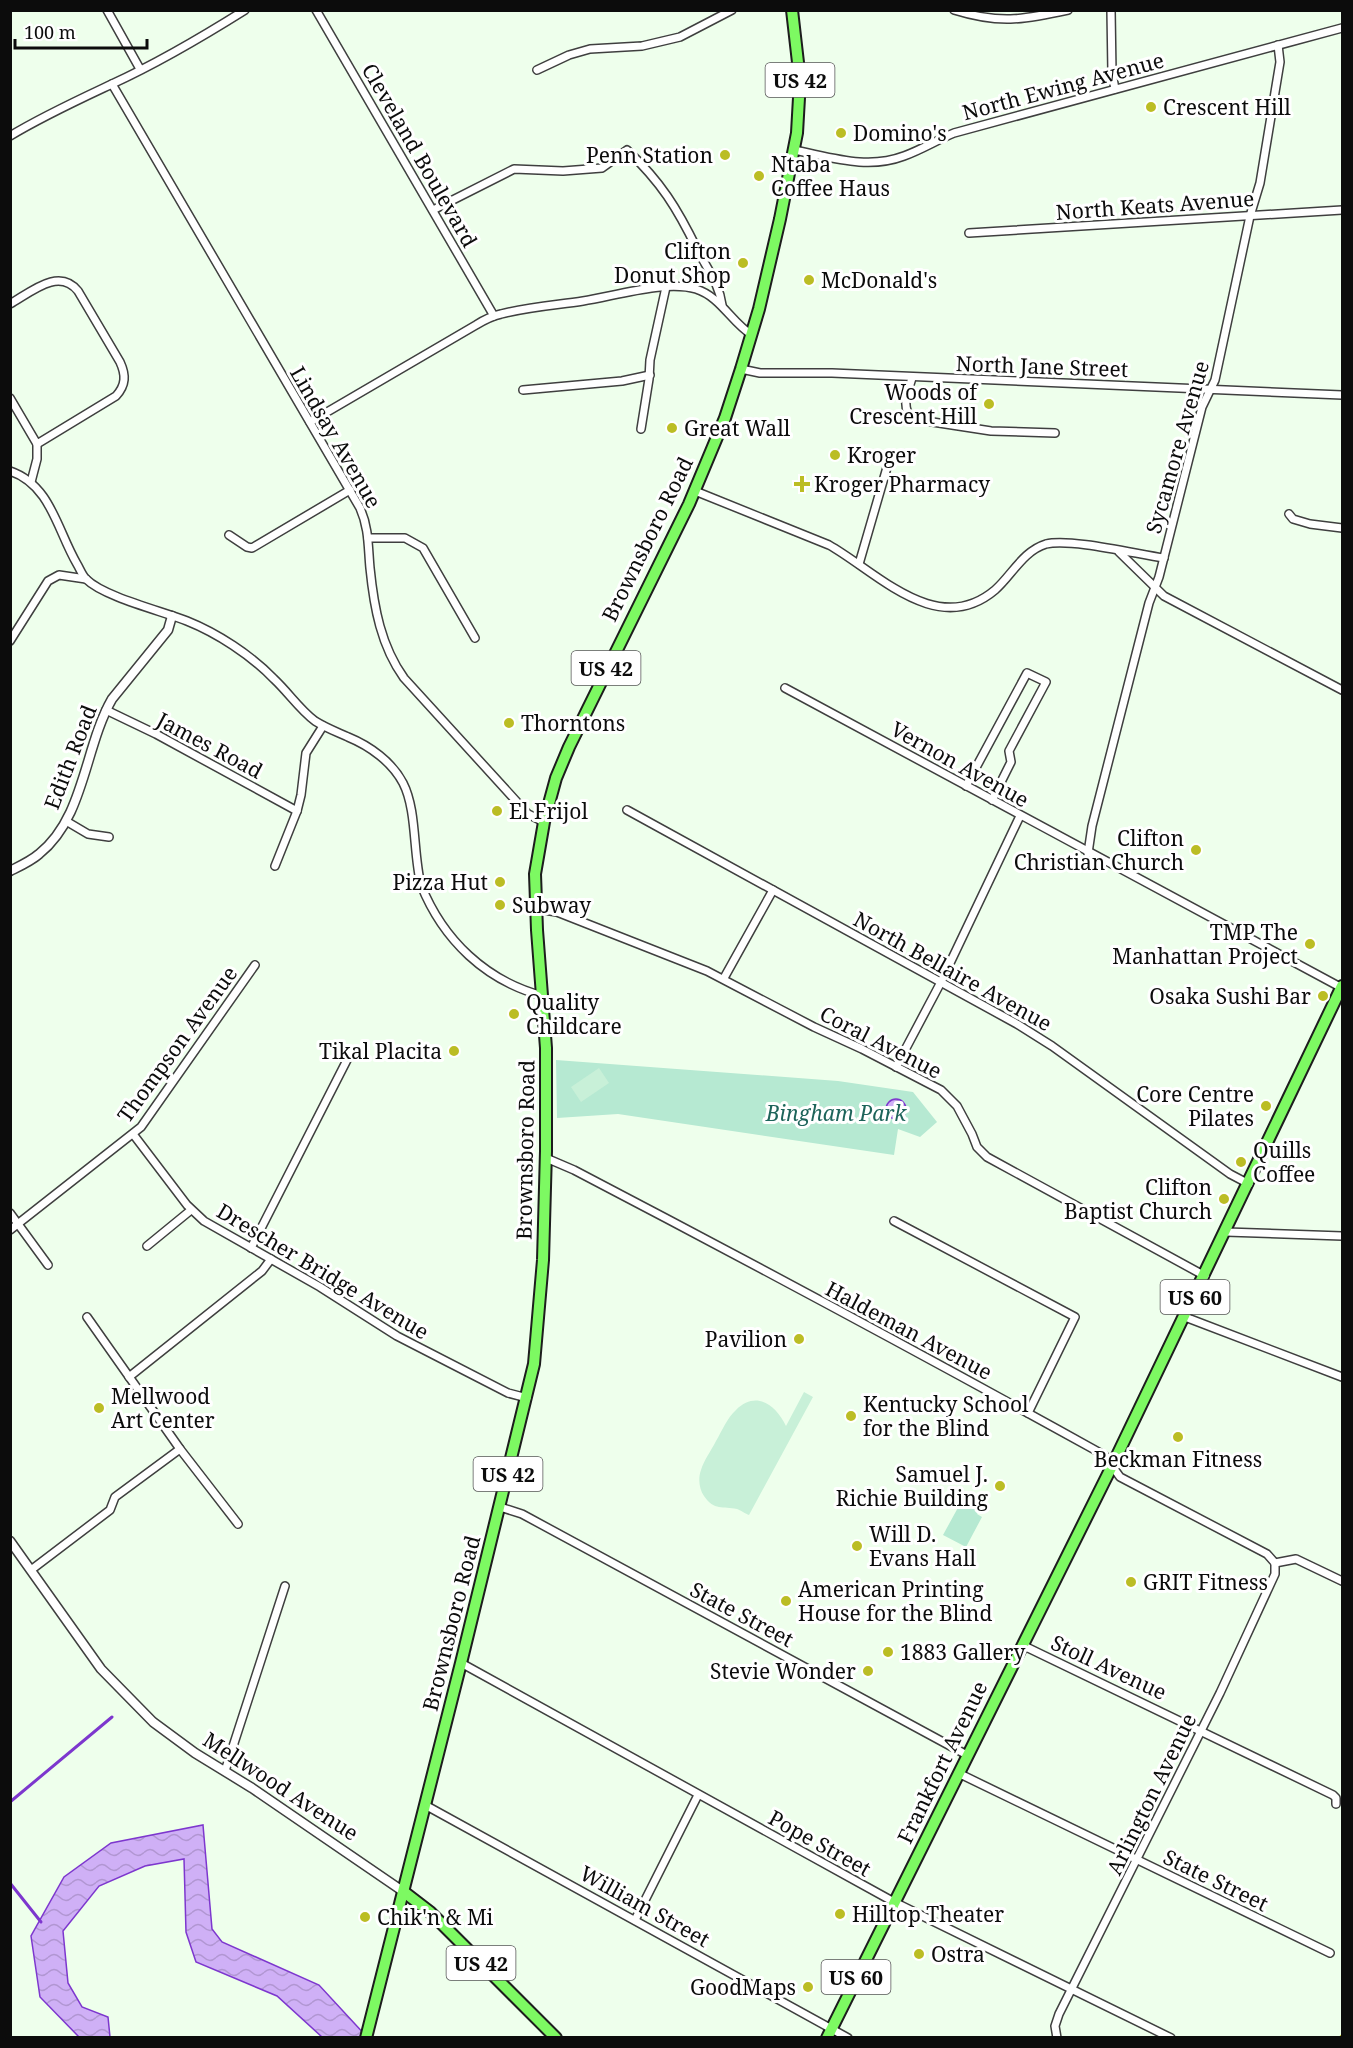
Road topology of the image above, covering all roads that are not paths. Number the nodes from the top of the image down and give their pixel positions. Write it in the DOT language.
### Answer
graph roads {
  1 [pos="107,10"];
  2 [pos="245,10"];
  3 [pos="316,10"];
  4 [pos="732,10"];
  5 [pos="792,10"];
  6 [pos="954,10"];
  7 [pos="1068,10"];
  8 [pos="1111,10"];
  9 [pos="1342,28"];
  10 [pos="1278,45"];
  11 [pos="140,69"];
  12 [pos="537,70"];
  13 [pos="112,84"];
  14 [pos="1115,89"];
  15 [pos="10,136"];
  16 [pos="794,150"];
  17 [pos="433,210"];
  18 [pos="1342,210"];
  19 [pos="1250,216"];
  20 [pos="969,233"];
  21 [pos="666,287"];
  22 [pos="10,304"];
  23 [pos="722,305"];
  24 [pos="494,316"];
  25 [pos="752,335"];
  26 [pos="741,369"];
  27 [pos="650,375"];
  28 [pos="912,378"];
  29 [pos="522,390"];
  30 [pos="1209,390"];
  31 [pos="1342,395"];
  32 [pos="10,398"];
  33 [pos="310,422"];
  34 [pos="641,429"];
  35 [pos="1055,433"];
  36 [pos="37,444"];
  37 [pos="888,464"];
  38 [pos="10,471"];
  39 [pos="30,482"];
  40 [pos="350,490"];
  41 [pos="695,491"];
  42 [pos="1289,513"];
  43 [pos="1342,528"];
  44 [pos="229,536"];
  45 [pos="368,538"];
  46 [pos="1119,551"];
  47 [pos="1164,558"];
  48 [pos="859,564"];
  49 [pos="86,579"];
  50 [pos="1154,587"];
  51 [pos="172,616"];
  52 [pos="475,638"];
  53 [pos="10,641"];
  54 [pos="785,688"];
  55 [pos="1342,690"];
  56 [pos="106,710"];
  57 [pos="323,726"];
  58 [pos="966,786"];
  59 [pos="992,800"];
  60 [pos="627,810"];
  61 [pos="297,811"];
  62 [pos="1020,816"];
  63 [pos="66,821"];
  64 [pos="543,822"];
  65 [pos="109,837"];
  66 [pos="1088,853"];
  67 [pos="275,866"];
  68 [pos="10,871"];
  69 [pos="773,890"];
  70 [pos="536,909"];
  71 [pos="255,965"];
  72 [pos="724,978"];
  73 [pos="941,982"];
  74 [pos="1342,987"];
  75 [pos="543,996"];
  76 [pos="346,1060"];
  77 [pos="896,1067"];
  78 [pos="133,1134"];
  79 [pos="546,1158"];
  80 [pos="1249,1184"];
  81 [pos="191,1210"];
  82 [pos="10,1212"];
  83 [pos="894,1221"];
  84 [pos="19,1224"];
  85 [pos="10,1230"];
  86 [pos="1226,1232"];
  87 [pos="1342,1236"];
  88 [pos="147,1246"];
  89 [pos="251,1248"];
  90 [pos="271,1259"];
  91 [pos="48,1265"];
  92 [pos="1205,1276"];
  93 [pos="87,1317"];
  94 [pos="1185,1317"];
  95 [pos="129,1377"];
  96 [pos="1342,1377"];
  97 [pos="527,1398"];
  98 [pos="1028,1413"];
  99 [pos="180,1449"];
  100 [pos="1112,1466"];
  101 [pos="500,1507"];
  102 [pos="238,1524"];
  103 [pos="10,1541"];
  104 [pos="1275,1563"];
  105 [pos="31,1570"];
  106 [pos="1342,1581"];
  107 [pos="285,1586"];
  108 [pos="1022,1645"];
  109 [pos="461,1664"];
  110 [pos="1201,1730"];
  111 [pos="967,1755"];
  112 [pos="225,1771"];
  113 [pos="958,1773"];
  114 [pos="698,1795"];
  115 [pos="1336,1804"];
  116 [pos="425,1805"];
  117 [pos="1137,1859"];
  118 [pos="404,1892"];
  119 [pos="894,1902"];
  120 [pos="635,1920"];
  121 [pos="1330,1953"];
  122 [pos="1072,1989"];
  123 [pos="829,2033"];
  124 [pos="367,2035"];
  125 [pos="556,2037"];
  126 [pos="848,2037"];
  127 [pos="1057,2037"];
  128 [pos="1171,2037"];
  1 -- 11 [label="street"];
  2 -- 11 [label="street"];
  3 -- 17 [label="street, Cleveland Boulevard"];
  4 -- 12 [label="street"];
  5 -- 16 [label="main road, Brownsboro Road / US 42"];
  6 -- 7 [label="street"];
  8 -- 14 [label="street"];
  9 -- 10 [label="street, North Ewing Avenue"];
  10 -- 14 [label="street, North Ewing Avenue"];
  10 -- 19 [label="street, Sycamore Avenue"];
  11 -- 13 [label="street"];
  13 -- 15 [label="street"];
  13 -- 33 [label="street, Lindsay Avenue"];
  14 -- 16 [label="street, North Ewing Avenue"];
  16 -- 25 [label="main road, Brownsboro Road / US 42"];
  17 -- 23 [label="street"];
  17 -- 24 [label="street, Cleveland Boulevard"];
  18 -- 19 [label="street, North Keats Avenue"];
  19 -- 20 [label="street, North Keats Avenue"];
  19 -- 30 [label="street, Sycamore Avenue"];
  21 -- 23 [label="street"];
  21 -- 24 [label="street"];
  21 -- 27 [label="street"];
  22 -- 36 [label="street"];
  23 -- 25 [label="street"];
  24 -- 33 [label="street"];
  25 -- 26 [label="main road, Brownsboro Road / US 42"];
  26 -- 28 [label="street, North Jane Street"];
  26 -- 41 [label="main road, Brownsboro Road / US 42"];
  27 -- 29 [label="street"];
  27 -- 34 [label="street"];
  28 -- 30 [label="street, North Jane Street"];
  28 -- 35 [label="street"];
  30 -- 31 [label="street, North Jane Street"];
  30 -- 47 [label="street, Sycamore Avenue"];
  32 -- 36 [label="street"];
  33 -- 40 [label="street, Lindsay Avenue"];
  36 -- 39 [label="street"];
  37 -- 48 [label="street"];
  38 -- 39 [label="street"];
  39 -- 49 [label="street"];
  40 -- 44 [label="street"];
  40 -- 45 [label="street, Lindsay Avenue"];
  41 -- 48 [label="street"];
  41 -- 64 [label="main road, Brownsboro Road / US 42"];
  42 -- 43 [label="street"];
  45 -- 52 [label="street"];
  45 -- 64 [label="street, Lindsay Avenue"];
  46 -- 47 [label="street"];
  46 -- 48 [label="street"];
  46 -- 50 [label="street"];
  47 -- 50 [label="street, Sycamore Avenue"];
  49 -- 51 [label="street"];
  49 -- 53 [label="street"];
  50 -- 55 [label="street"];
  50 -- 66 [label="street, Sycamore Avenue"];
  51 -- 56 [label="street, Edith Road"];
  51 -- 57 [label="street"];
  54 -- 58 [label="street, Vernon Avenue"];
  56 -- 61 [label="street, James Road"];
  56 -- 63 [label="street, Edith Road"];
  57 -- 61 [label="street"];
  57 -- 75 [label="street"];
  58 -- 59 [label="street, Vernon Avenue"];
  58 -- 59 [label="street"];
  59 -- 62 [label="street, Vernon Avenue"];
  60 -- 69 [label="street, North Bellaire Avenue"];
  61 -- 67 [label="street"];
  62 -- 66 [label="street, Vernon Avenue"];
  62 -- 73 [label="street"];
  63 -- 65 [label="street"];
  63 -- 68 [label="street, Edith Road"];
  64 -- 70 [label="main road, Brownsboro Road / US 42"];
  66 -- 74 [label="street, Vernon Avenue"];
  69 -- 72 [label="street"];
  69 -- 73 [label="street, North Bellaire Avenue"];
  70 -- 72 [label="street, Coral Avenue"];
  70 -- 75 [label="main road, Brownsboro Road / US 42"];
  71 -- 78 [label="street, Thompson Avenue"];
  72 -- 77 [label="street, Coral Avenue"];
  73 -- 77 [label="street"];
  73 -- 80 [label="street, North Bellaire Avenue"];
  74 -- 80 [label="main road, Frankfort Avenue / US 60"];
  75 -- 79 [label="main road, Brownsboro Road / US 42"];
  76 -- 89 [label="street"];
  77 -- 92 [label="street, Coral Avenue"];
  78 -- 81 [label="street, Drescher Bridge Avenue"];
  78 -- 84 [label="street, Thompson Avenue"];
  79 -- 97 [label="main road, Brownsboro Road / US 42"];
  79 -- 98 [label="street, Haldeman Avenue"];
  80 -- 86 [label="main road, Frankfort Avenue / US 60"];
  81 -- 88 [label="street"];
  81 -- 89 [label="street, Drescher Bridge Avenue"];
  82 -- 84 [label="street"];
  83 -- 98 [label="street"];
  84 -- 85 [label="street, Thompson Avenue"];
  84 -- 91 [label="street"];
  86 -- 87 [label="street"];
  86 -- 92 [label="main road, Frankfort Avenue / US 60"];
  89 -- 90 [label="street, Drescher Bridge Avenue"];
  90 -- 95 [label="street"];
  90 -- 97 [label="street, Drescher Bridge Avenue"];
  92 -- 94 [label="main road, Frankfort Avenue / US 60"];
  93 -- 95 [label="street"];
  94 -- 96 [label="street"];
  94 -- 100 [label="main road, Frankfort Avenue / US 60"];
  95 -- 99 [label="street"];
  97 -- 101 [label="main road, Brownsboro Road / US 42"];
  98 -- 100 [label="street, Haldeman Avenue"];
  99 -- 102 [label="street"];
  99 -- 105 [label="street"];
  100 -- 104 [label="street, Haldeman Avenue"];
  100 -- 108 [label="main road, Frankfort Avenue / US 60"];
  101 -- 109 [label="main road, Brownsboro Road / US 42"];
  101 -- 111 [label="street, State Street"];
  103 -- 105 [label="street, Mellwood Avenue"];
  104 -- 106 [label="street"];
  104 -- 110 [label="street, Arlington Avenue"];
  105 -- 112 [label="street, Mellwood Avenue"];
  107 -- 112 [label="street"];
  108 -- 110 [label="street, Stoll Avenue"];
  108 -- 111 [label="main road, Frankfort Avenue / US 60"];
  109 -- 114 [label="street, Pope Street"];
  109 -- 116 [label="main road, Brownsboro Road / US 42"];
  110 -- 115 [label="street, Stoll Avenue"];
  110 -- 117 [label="street, Arlington Avenue"];
  111 -- 113 [label="main road, Frankfort Avenue / US 60"];
  112 -- 118 [label="street, Mellwood Avenue"];
  113 -- 117 [label="street, State Street"];
  113 -- 119 [label="main road, Frankfort Avenue / US 60"];
  114 -- 119 [label="street, Pope Street"];
  114 -- 120 [label="street"];
  116 -- 118 [label="main road, Brownsboro Road / US 42"];
  116 -- 120 [label="street, William Street"];
  117 -- 121 [label="street, State Street"];
  117 -- 122 [label="street, Arlington Avenue"];
  118 -- 124 [label="main road, US 42"];
  118 -- 125 [label="main road, Mellwood Avenue / US 42"];
  119 -- 122 [label="street, Pope Street"];
  119 -- 123 [label="main road, Frankfort Avenue / US 60"];
  120 -- 123 [label="street, William Street"];
  122 -- 127 [label="street, Arlington Avenue"];
  122 -- 128 [label="street, Pope Street"];
  123 -- 126 [label="street, William Street"];
}
